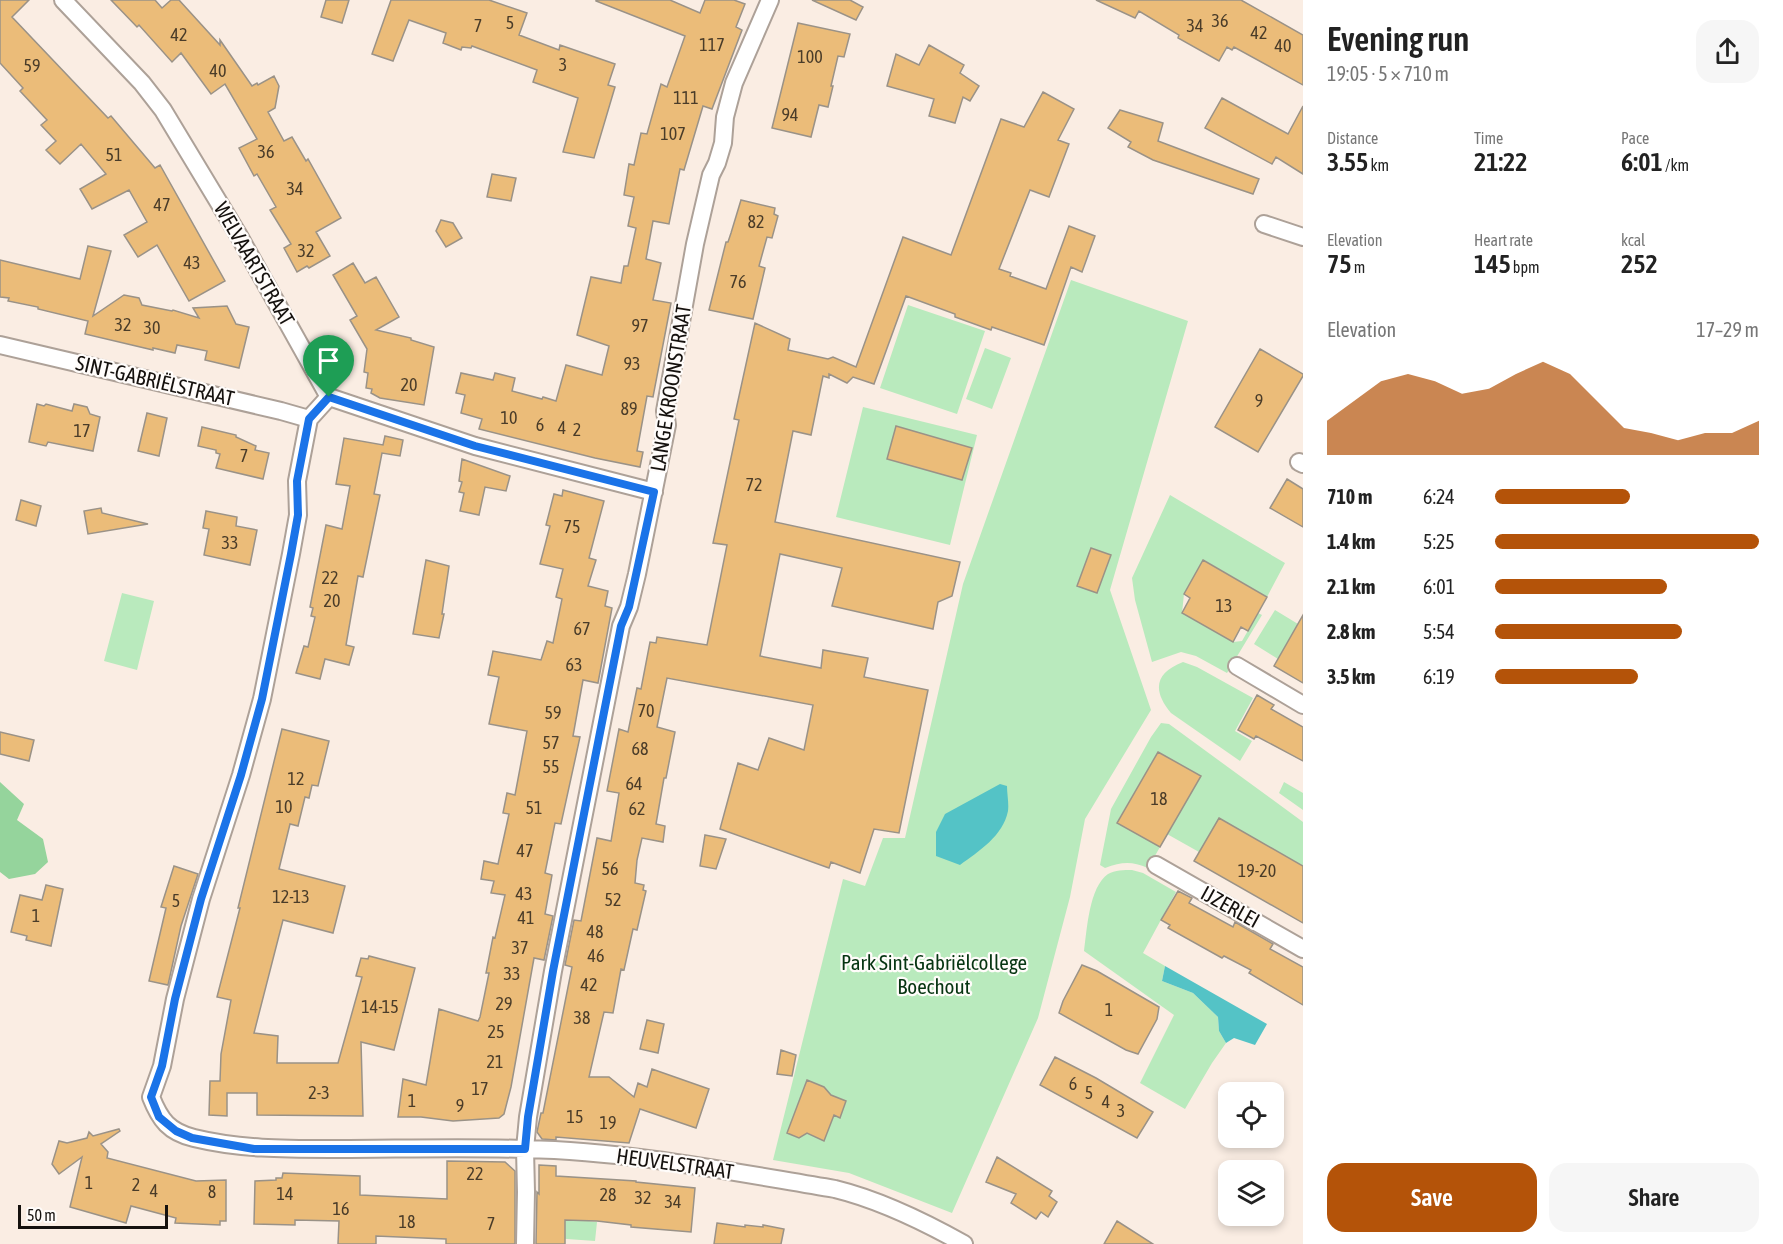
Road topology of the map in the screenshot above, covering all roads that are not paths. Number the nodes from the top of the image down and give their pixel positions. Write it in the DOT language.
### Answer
graph roads {
  1 [pos="63,0"];
  2 [pos="768,1"];
  3 [pos="1264,224"];
  4 [pos="1303,237"];
  5 [pos="0,345"];
  6 [pos="329,397"];
  7 [pos="309,419"];
  8 [pos="654,492"];
  9 [pos="1237,666"];
  10 [pos="1303,705"];
  11 [pos="1156,865"];
  12 [pos="1303,949"];
  13 [pos="525,1149"];
  14 [pos="525,1244"];
  15 [pos="964,1244"];
  1 -- 6 [label="street, WELVAARTSTRAAT"];
  2 -- 8 [label="street, LANGE KROONSTRAAT"];
  3 -- 4 [label="street"];
  5 -- 7 [label="street, SINT-GABRIËLSTRAAT"];
  6 -- 7 [label="street"];
  6 -- 8 [label="street"];
  7 -- 13 [label="street, HEUVELSTRAAT"];
  8 -- 13 [label="street, LANGE KROONSTRAAT"];
  9 -- 10 [label="street"];
  11 -- 12 [label="street, IJZERLEI"];
  13 -- 14 [label="street, LANGE KROONSTRAAT"];
  13 -- 15 [label="street, HEUVELSTRAAT"];
}
